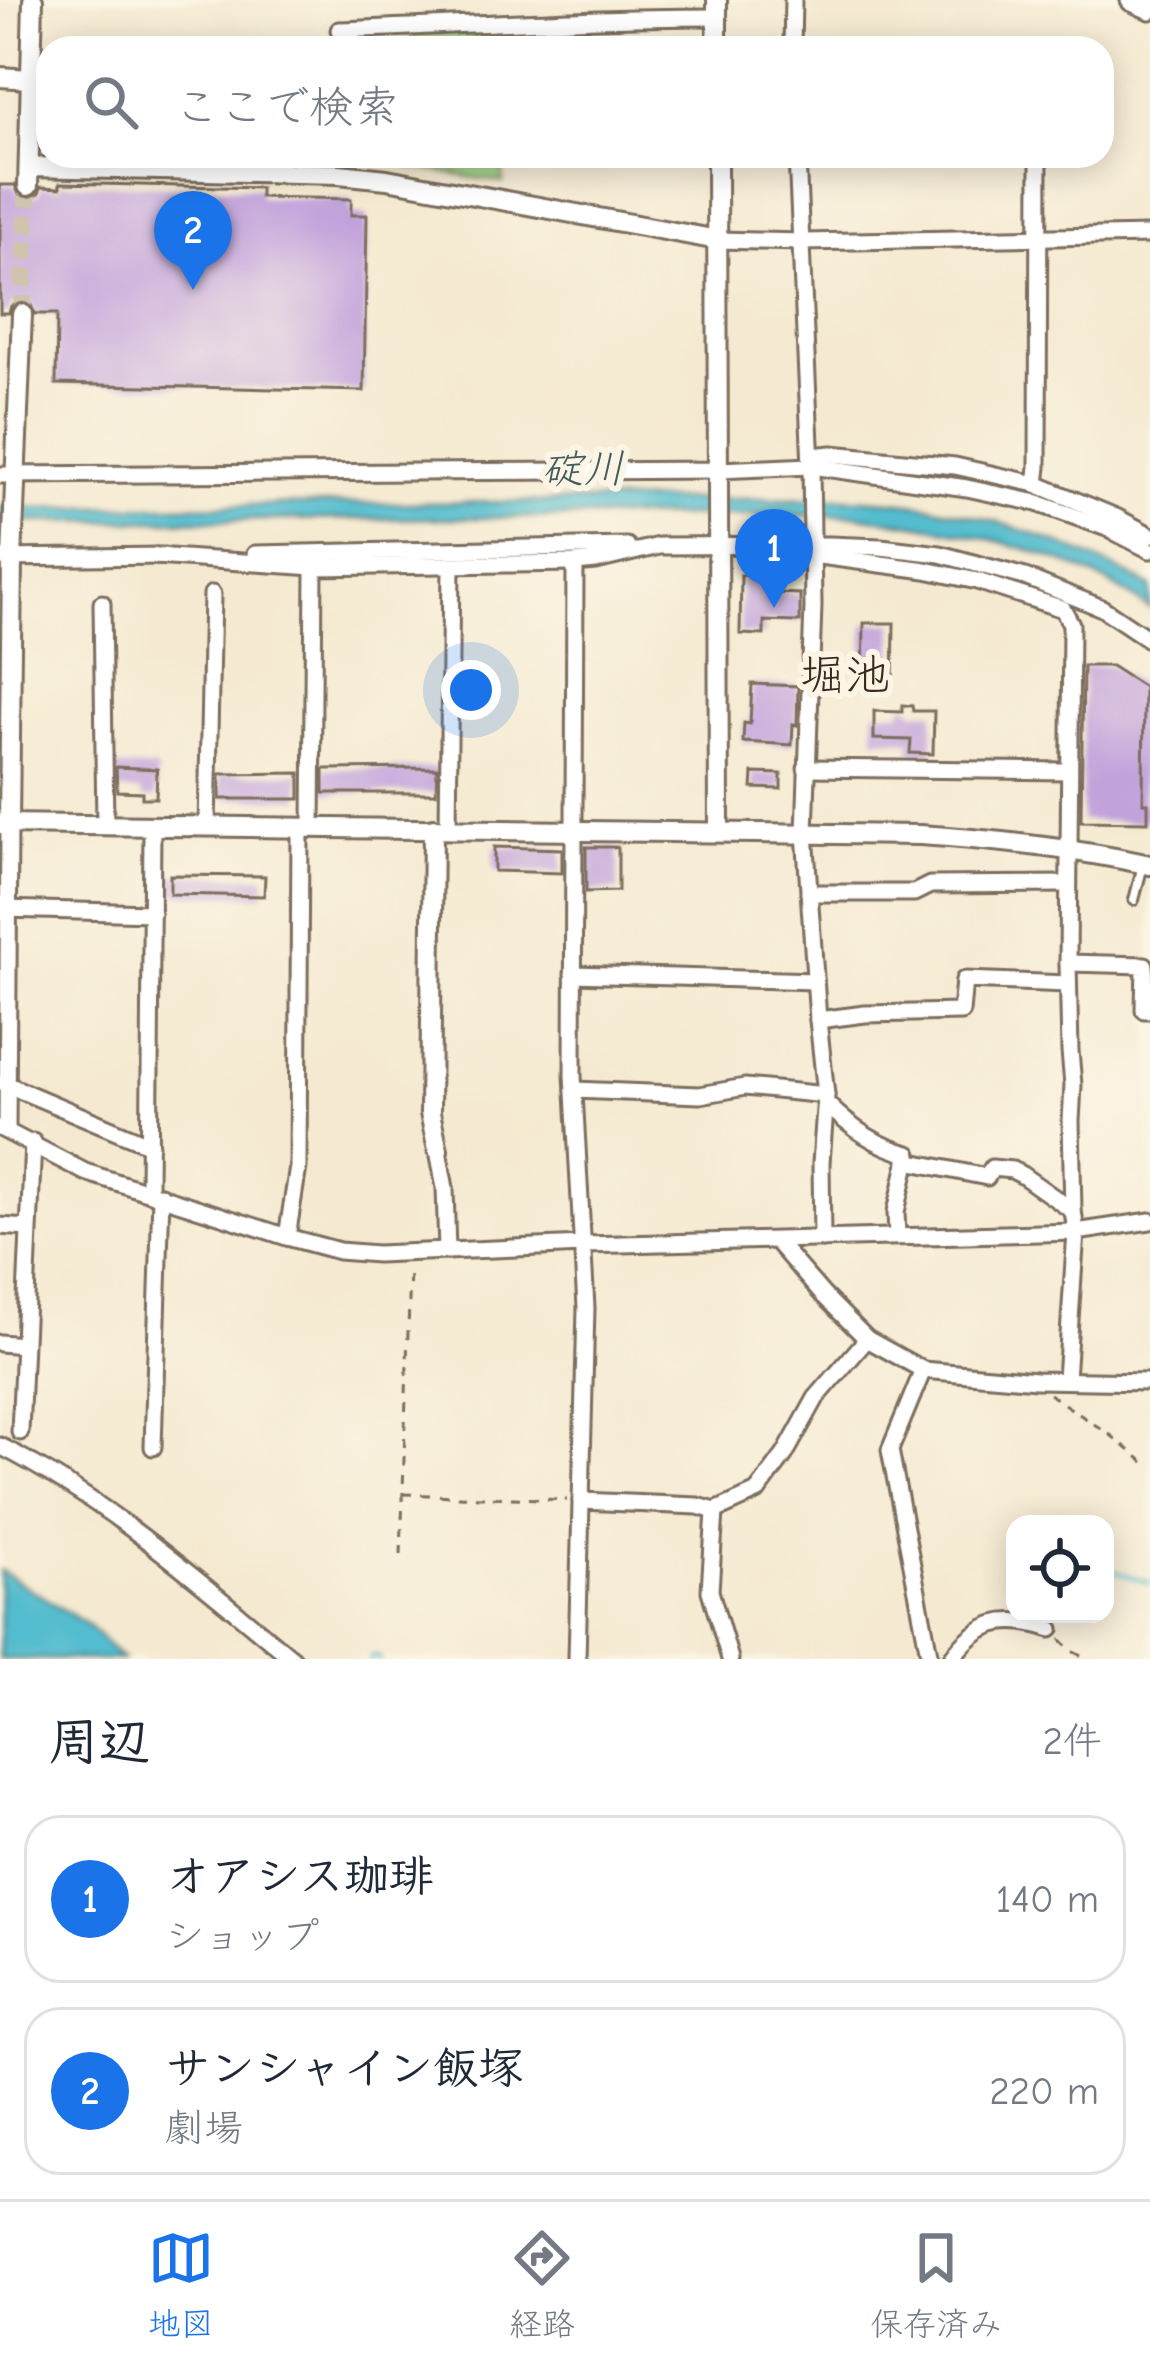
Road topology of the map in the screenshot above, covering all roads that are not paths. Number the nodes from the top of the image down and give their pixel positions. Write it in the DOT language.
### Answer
graph roads {
  1 [pos="33,0"];
  2 [pos="793,0"];
  3 [pos="717,9"];
  4 [pos="339,30"];
  5 [pos="792,36"];
  6 [pos="0,77"];
  7 [pos="31,79"];
  8 [pos="717,168"];
  9 [pos="798,168"];
  10 [pos="1039,168"];
  11 [pos="1150,235"];
  12 [pos="1039,237"];
  13 [pos="718,239"];
  14 [pos="802,242"];
  15 [pos="22,314"];
  16 [pos="811,465"];
  17 [pos="718,472"];
  18 [pos="10,477"];
  19 [pos="1036,484"];
  20 [pos="1150,535"];
  21 [pos="718,544"];
  22 [pos="659,546"];
  23 [pos="812,547"];
  24 [pos="1150,550"];
  25 [pos="155,556"];
  26 [pos="8,558"];
  27 [pos="575,563"];
  28 [pos="452,565"];
  29 [pos="314,567"];
  30 [pos="212,594"];
  31 [pos="102,603"];
  32 [pos="1150,640"];
  33 [pos="806,768"];
  34 [pos="1070,771"];
  35 [pos="4,824"];
  36 [pos="105,826"];
  37 [pos="152,826"];
  38 [pos="207,827"];
  39 [pos="306,828"];
  40 [pos="441,828"];
  41 [pos="573,830"];
  42 [pos="719,831"];
  43 [pos="806,833"];
  44 [pos="1069,850"];
  45 [pos="1147,864"];
  46 [pos="1068,884"];
  47 [pos="808,893"];
  48 [pos="1133,899"];
  49 [pos="4,909"];
  50 [pos="152,913"];
  51 [pos="1068,963"];
  52 [pos="573,974"];
  53 [pos="815,981"];
  54 [pos="1068,984"];
  55 [pos="1150,1010"];
  56 [pos="818,1020"];
  57 [pos="4,1083"];
  58 [pos="574,1090"];
  59 [pos="825,1099"];
  60 [pos="3,1128"];
  61 [pos="33,1142"];
  62 [pos="150,1145"];
  63 [pos="438,1150"];
  64 [pos="907,1161"];
  65 [pos="155,1193"];
  66 [pos="1073,1211"];
  67 [pos="1150,1221"];
  68 [pos="0,1226"];
  69 [pos="28,1228"];
  70 [pos="1076,1232"];
  71 [pos="897,1236"];
  72 [pos="287,1237"];
  73 [pos="821,1239"];
  74 [pos="776,1240"];
  75 [pos="584,1245"];
  76 [pos="447,1251"];
  77 [pos="867,1339"];
  78 [pos="0,1343"];
  79 [pos="23,1345"];
  80 [pos="923,1370"];
  81 [pos="1066,1379"];
  82 [pos="1150,1382"];
  83 [pos="20,1432"];
  84 [pos="0,1446"];
  85 [pos="153,1448"];
  86 [pos="581,1501"];
  87 [pos="715,1510"];
  88 [pos="1051,1629"];
  89 [pos="293,1659"];
  90 [pos="577,1659"];
  91 [pos="730,1659"];
  92 [pos="930,1659"];
  93 [pos="951,1659"];
  1 -- 7 [label="street"];
  2 -- 5 [label="street"];
  3 -- 4 [label="street"];
  6 -- 7 [label="street"];
  7 -- 13 [label="street"];
  8 -- 13 [label="street"];
  9 -- 14 [label="street"];
  10 -- 12 [label="street"];
  11 -- 12 [label="street"];
  12 -- 14 [label="street"];
  12 -- 19 [label="street"];
  13 -- 14 [label="street"];
  13 -- 17 [label="street"];
  14 -- 16 [label="street"];
  15 -- 18 [label="street"];
  16 -- 17 [label="street"];
  16 -- 19 [label="street"];
  16 -- 23 [label="street"];
  16 -- 24 [label="street"];
  17 -- 18 [label="street"];
  17 -- 21 [label="street"];
  18 -- 26 [label="street"];
  19 -- 20 [label="street"];
  21 -- 22 [label="street"];
  21 -- 23 [label="street"];
  21 -- 42 [label="street"];
  22 -- 25 [label="street"];
  22 -- 27 [label="street"];
  23 -- 32 [label="street"];
  23 -- 33 [label="street"];
  23 -- 34 [label="street"];
  25 -- 26 [label="street"];
  25 -- 29 [label="street"];
  26 -- 35 [label="street"];
  27 -- 28 [label="street"];
  27 -- 41 [label="street"];
  28 -- 29 [label="street"];
  28 -- 40 [label="street"];
  29 -- 39 [label="street"];
  30 -- 38 [label="street"];
  31 -- 36 [label="street"];
  33 -- 34 [label="street"];
  33 -- 43 [label="street"];
  34 -- 44 [label="street"];
  35 -- 36 [label="street"];
  35 -- 49 [label="street"];
  36 -- 37 [label="street"];
  37 -- 38 [label="street"];
  37 -- 50 [label="street"];
  38 -- 39 [label="street"];
  39 -- 40 [label="street"];
  39 -- 72 [label="street"];
  40 -- 41 [label="street"];
  40 -- 63 [label="street"];
  41 -- 42 [label="street"];
  41 -- 52 [label="street"];
  42 -- 43 [label="street"];
  43 -- 44 [label="street"];
  43 -- 47 [label="street"];
  44 -- 45 [label="street"];
  44 -- 46 [label="street"];
  45 -- 48 [label="lane"];
  46 -- 47 [label="street"];
  46 -- 51 [label="street"];
  47 -- 53 [label="street"];
  49 -- 50 [label="street"];
  49 -- 57 [label="street"];
  50 -- 62 [label="street"];
  51 -- 54 [label="street"];
  51 -- 55 [label="street"];
  52 -- 53 [label="street"];
  52 -- 58 [label="street"];
  53 -- 56 [label="street"];
  54 -- 56 [label="street"];
  54 -- 66 [label="street"];
  56 -- 59 [label="street"];
  57 -- 60 [label="street"];
  57 -- 62 [label="street"];
  58 -- 59 [label="street"];
  58 -- 75 [label="street"];
  59 -- 64 [label="street"];
  59 -- 73 [label="street"];
  60 -- 61 [label="street"];
  61 -- 65 [label="street"];
  61 -- 69 [label="street"];
  62 -- 65 [label="street"];
  63 -- 76 [label="street"];
  64 -- 66 [label="street"];
  64 -- 71 [label="street"];
  65 -- 72 [label="street"];
  65 -- 85 [label="street"];
  66 -- 70 [label="street"];
  67 -- 70 [label="street"];
  68 -- 69 [label="street"];
  69 -- 79 [label="street"];
  70 -- 71 [label="street"];
  70 -- 81 [label="street"];
  71 -- 73 [label="street"];
  72 -- 76 [label="street"];
  73 -- 74 [label="street"];
  74 -- 75 [label="street"];
  74 -- 77 [label="street"];
  75 -- 76 [label="street"];
  75 -- 86 [label="street"];
  77 -- 80 [label="street"];
  77 -- 87 [label="street"];
  78 -- 79 [label="street"];
  79 -- 83 [label="street"];
  80 -- 81 [label="street"];
  80 -- 92 [label="street"];
  81 -- 82 [label="street"];
  84 -- 89 [label="street"];
  86 -- 87 [label="street"];
  86 -- 90 [label="street"];
  87 -- 91 [label="street"];
  88 -- 93 [label="street"];
}
